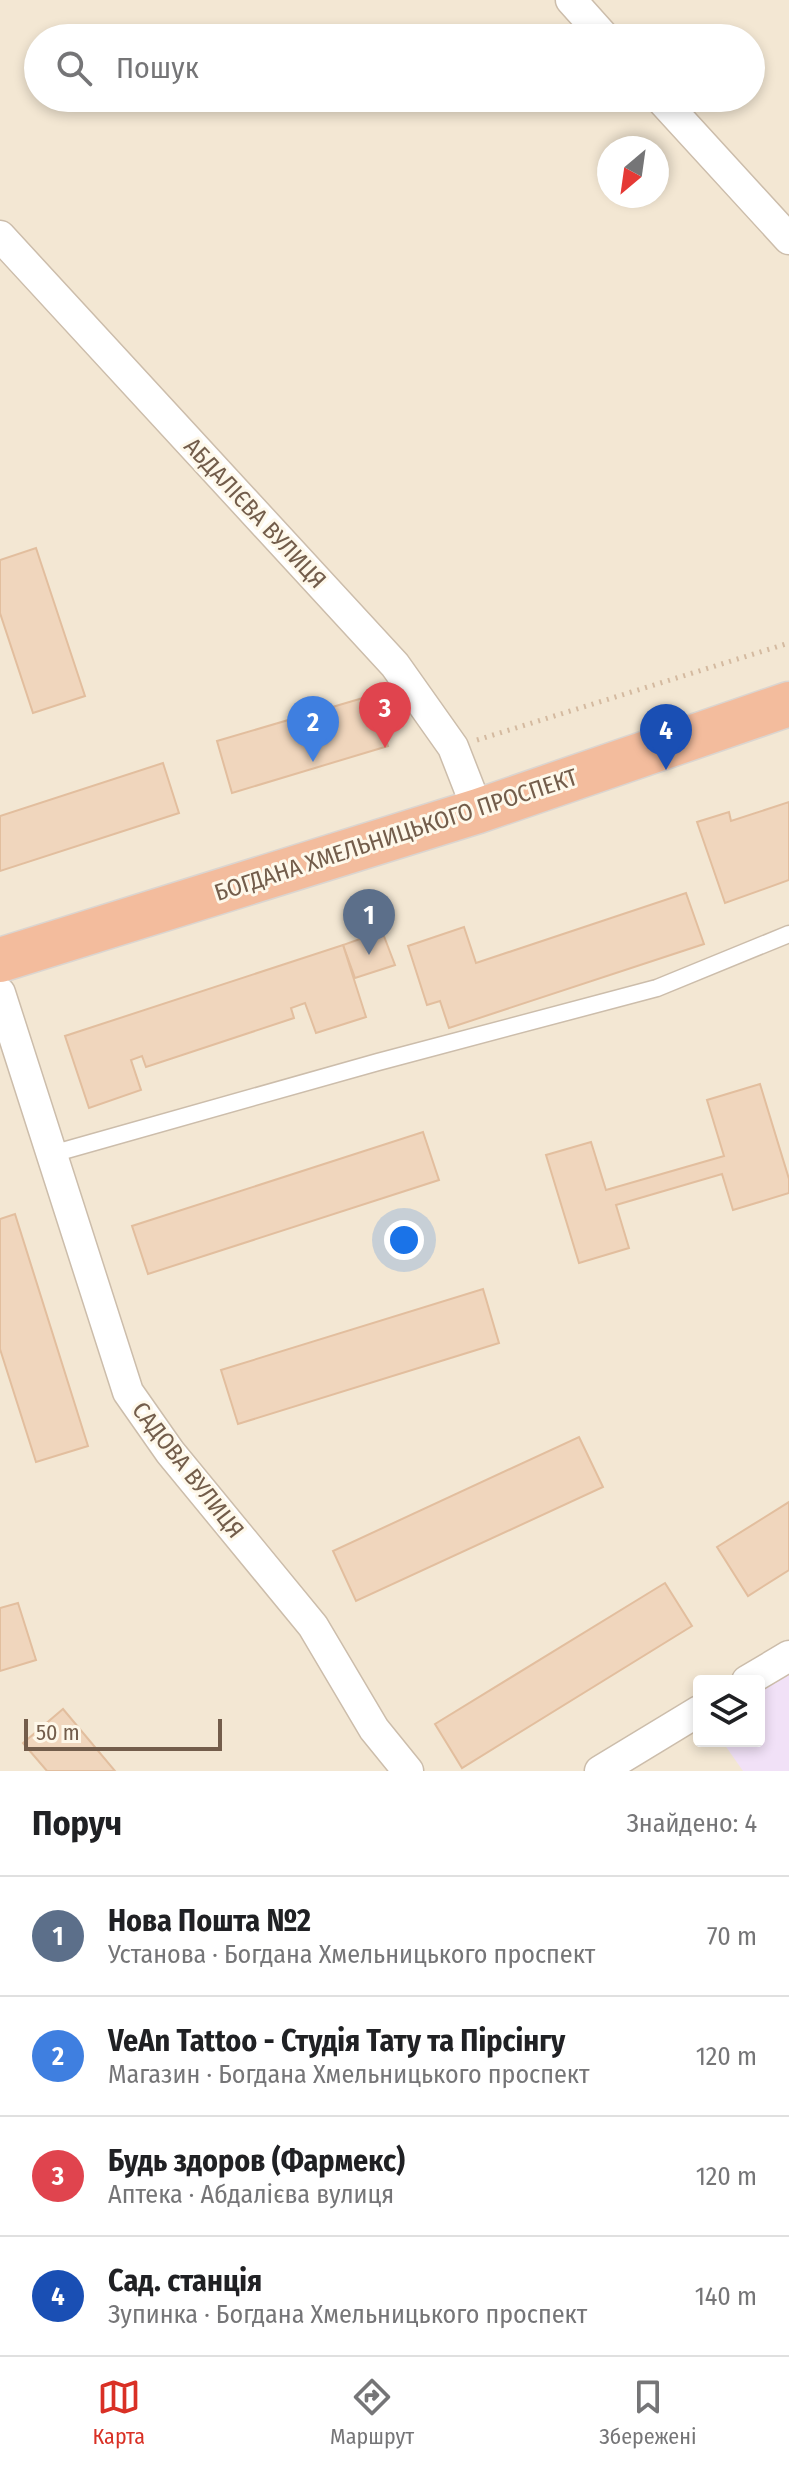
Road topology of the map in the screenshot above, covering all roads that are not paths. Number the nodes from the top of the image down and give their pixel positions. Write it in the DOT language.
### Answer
graph roads {
  1 [pos="571,0"];
  2 [pos="592,24"];
  3 [pos="673,112"];
  4 [pos="0,236"];
  5 [pos="789,239"];
  6 [pos="789,704"];
  7 [pos="478,811"];
  8 [pos="789,934"];
  9 [pos="0,960"];
  10 [pos="0,993"];
  11 [pos="52,1154"];
  12 [pos="789,1656"];
  13 [pos="757,1675"];
  14 [pos="693,1715"];
  15 [pos="408,1771"];
  16 [pos="600,1771"];
  1 -- 2 [label="street"];
  3 -- 5 [label="street"];
  4 -- 7 [label="street, АБДАЛІЄВА ВУЛИЦЯ"];
  6 -- 7 [label="highway, БОГДАНА ХМЕЛЬНИЦЬКОГО ПРОСПЕКТ"];
  7 -- 9 [label="highway, БОГДАНА ХМЕЛЬНИЦЬКОГО ПРОСПЕКТ"];
  8 -- 11 [label="lane"];
  10 -- 11 [label="street, САДОВА ВУЛИЦЯ"];
  11 -- 15 [label="street, САДОВА ВУЛИЦЯ"];
  12 -- 13 [label="street"];
  14 -- 16 [label="street"];
}
